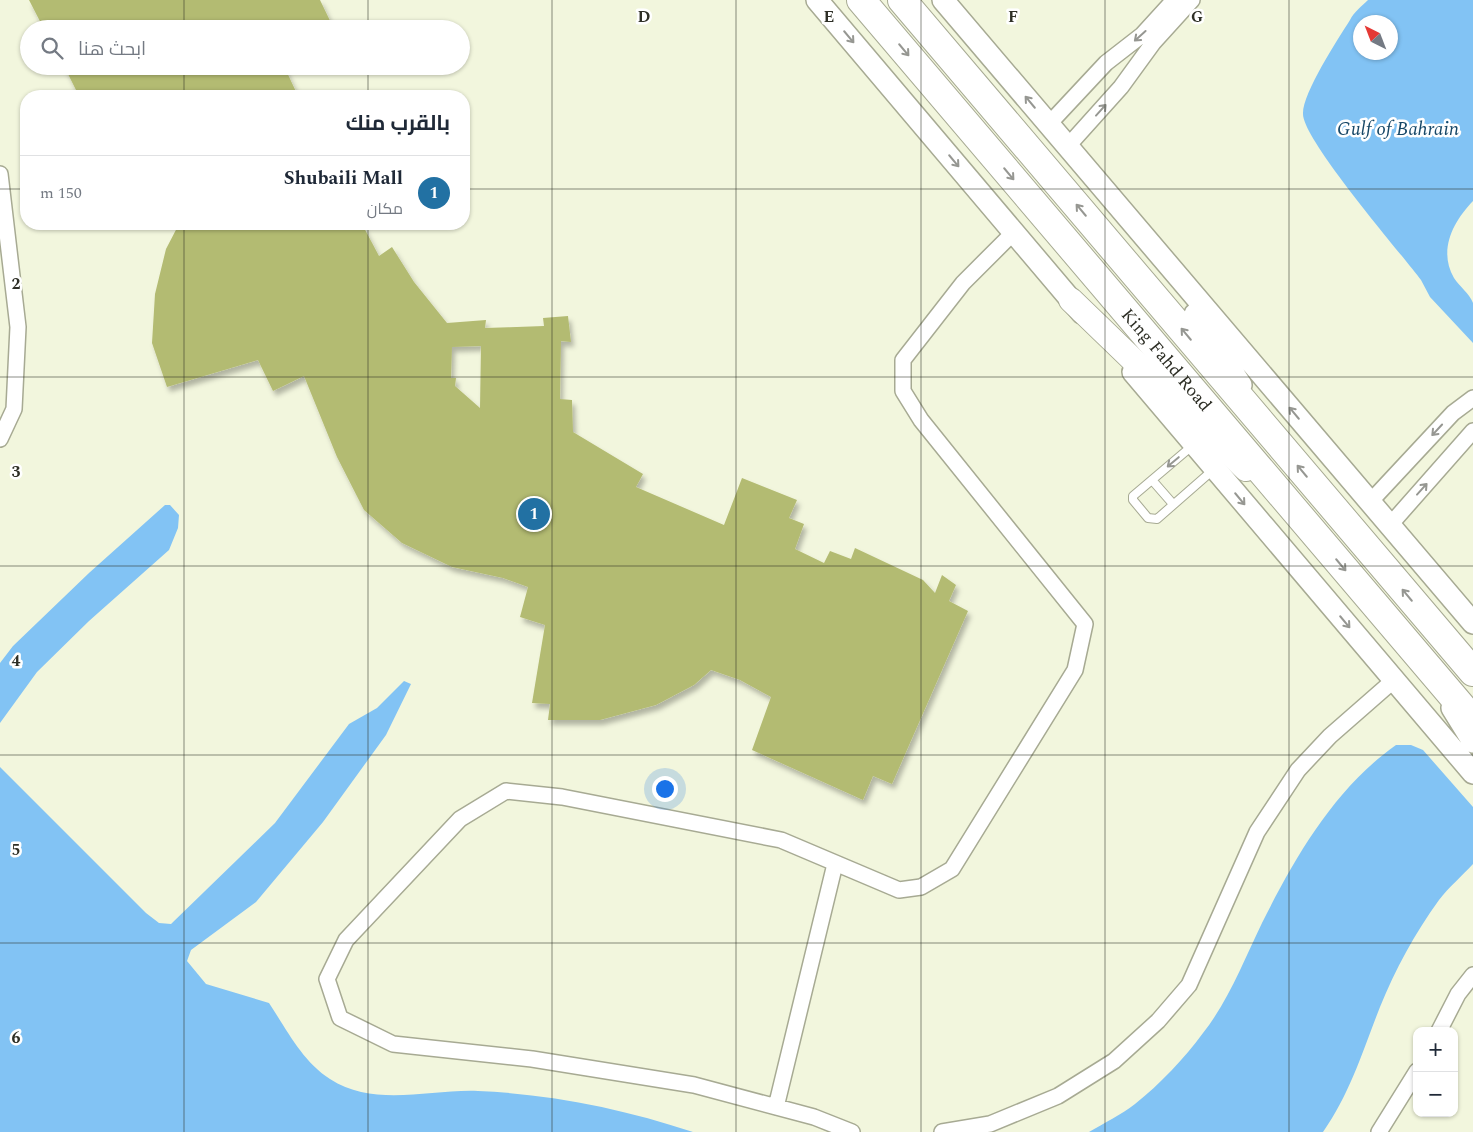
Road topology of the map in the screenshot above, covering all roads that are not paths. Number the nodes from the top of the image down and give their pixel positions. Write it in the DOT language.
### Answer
graph roads {
  1 [pos="817,0"];
  2 [pos="861,0"];
  3 [pos="902,0"];
  4 [pos="944,0"];
  5 [pos="1174,0"];
  6 [pos="1192,0"];
  7 [pos="1049,124"];
  8 [pos="1068,146"];
  9 [pos="0,174"];
  10 [pos="1117,204"];
  11 [pos="1014,232"];
  12 [pos="1071,300"];
  13 [pos="1473,398"];
  14 [pos="1473,431"];
  15 [pos="1271,434"];
  16 [pos="0,439"];
  17 [pos="1194,444"];
  18 [pos="1214,468"];
  19 [pos="1152,480"];
  20 [pos="1370,502"];
  21 [pos="1173,504"];
  22 [pos="1390,525"];
  23 [pos="1322,543"];
  24 [pos="1425,616"];
  25 [pos="1473,623"];
  26 [pos="1473,650"];
  27 [pos="1422,661"];
  28 [pos="1473,672"];
  29 [pos="1394,680"];
  30 [pos="1473,720"];
  31 [pos="1473,742"];
  32 [pos="1473,773"];
  33 [pos="835,864"];
  34 [pos="1473,975"];
  35 [pos="1441,1027"];
  36 [pos="1416,1072"];
  37 [pos="776,1107"];
  38 [pos="852,1132"];
  39 [pos="942,1132"];
  40 [pos="1379,1132"];
  1 -- 11 [label="main road, one-way"];
  2 -- 23 [label="highway, King Fahd Road, one-way"];
  15 -- 3 [label="highway, King Fahd Road, one-way"];
  7 -- 4 [label="main road, one-way"];
  5 -- 7 [label="street, one-way"];
  8 -- 6 [label="street, one-way"];
  7 -- 8 [label="main road"];
  8 -- 10 [label="main road"];
  9 -- 16 [label="street"];
  10 -- 15 [label="main road"];
  20 -- 10 [label="main road, one-way"];
  11 -- 12 [label="main road"];
  11 -- 33 [label="street"];
  12 -- 17 [label="main road"];
  12 -- 23 [label="main road"];
  13 -- 20 [label="street, one-way"];
  22 -- 14 [label="street, one-way"];
  24 -- 15 [label="highway, King Fahd Road, one-way"];
  17 -- 18 [label="main road"];
  17 -- 19 [label="lane, one-way"];
  18 -- 21 [label="lane"];
  18 -- 29 [label="main road, one-way"];
  19 -- 21 [label="lane"];
  19 -- 21 [label="lane"];
  20 -- 22 [label="main road"];
  22 -- 25 [label="main road"];
  23 -- 27 [label="highway, King Fahd Road, one-way"];
  24 -- 26 [label="main road"];
  24 -- 28 [label="highway, King Fahd Road"];
  27 -- 30 [label="highway, King Fahd Road"];
  27 -- 31 [label="main road"];
  29 -- 32 [label="main road"];
  29 -- 39 [label="street"];
  33 -- 37 [label="street"];
  33 -- 37 [label="street"];
  34 -- 35 [label="street"];
  36 -- 40 [label="street"];
  37 -- 38 [label="street"];
}
